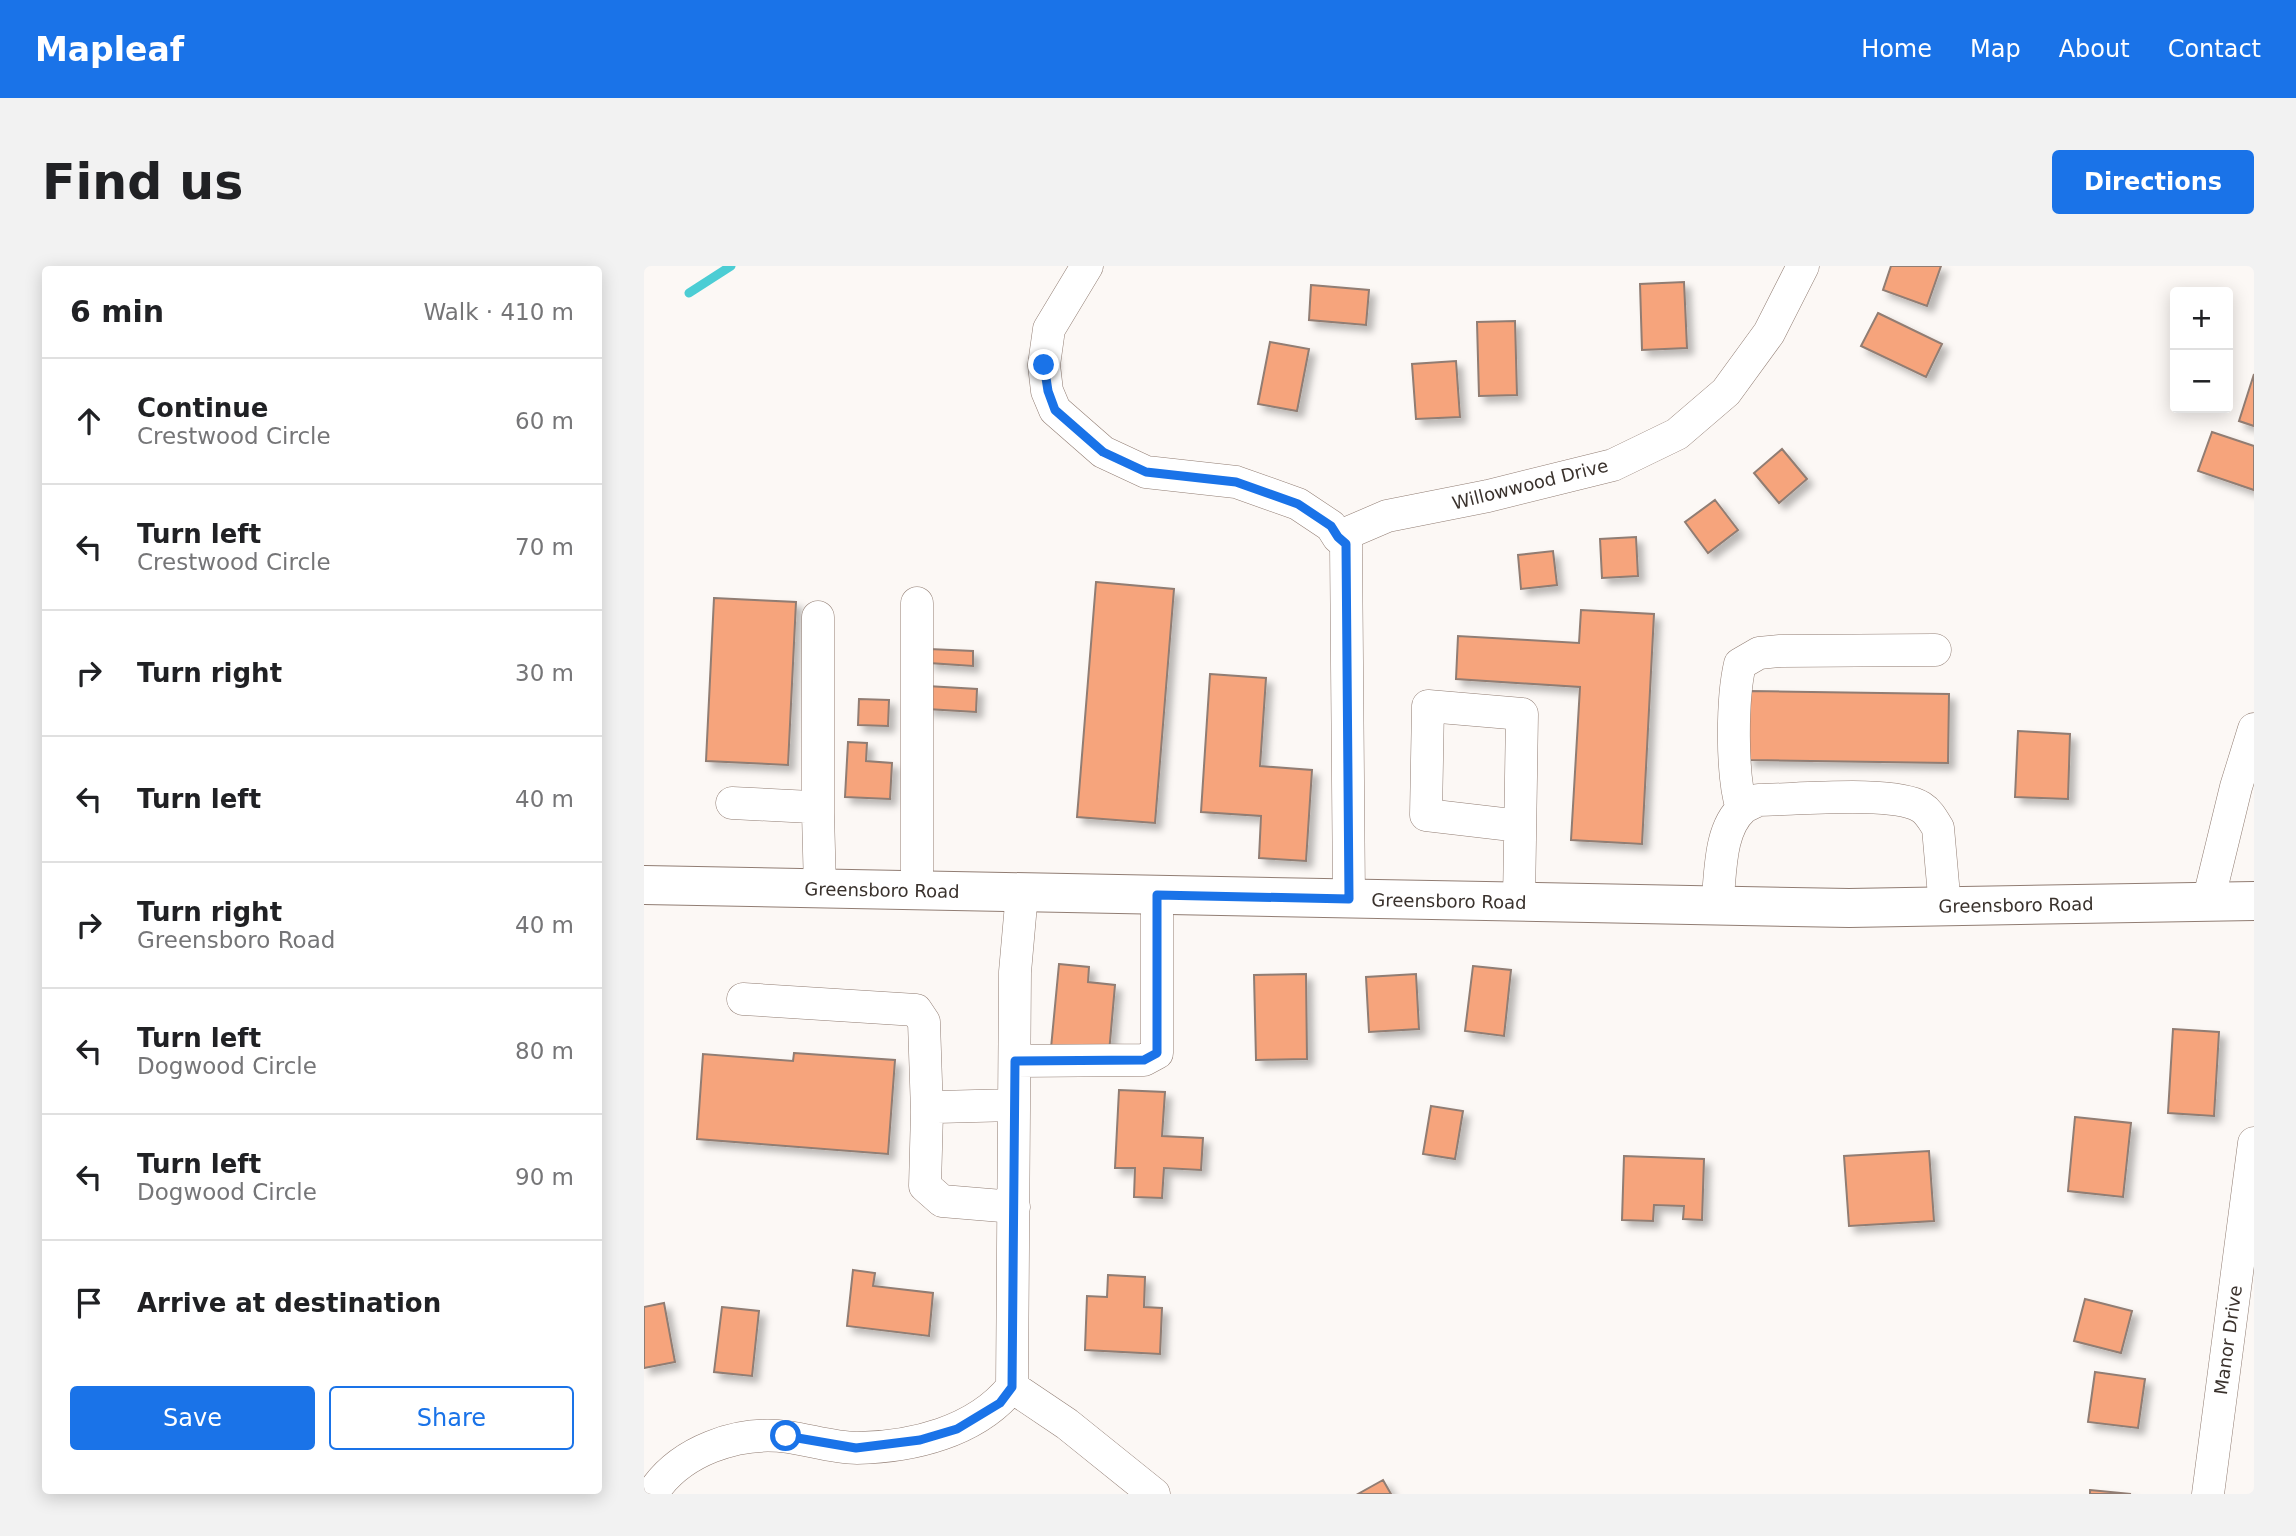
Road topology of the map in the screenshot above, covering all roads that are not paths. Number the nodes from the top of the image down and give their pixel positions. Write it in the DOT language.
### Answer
graph roads {
  1 [pos="1087,266"];
  2 [pos="1803,266"];
  3 [pos="1338,537"];
  4 [pos="917,603"];
  5 [pos="818,617"];
  6 [pos="1935,650"];
  7 [pos="2254,729"];
  8 [pos="732,803"];
  9 [pos="1742,808"];
  10 [pos="818,813"];
  11 [pos="1520,826"];
  12 [pos="644,885"];
  13 [pos="820,889"];
  14 [pos="917,890"];
  15 [pos="1022,893"];
  16 [pos="1157,895"];
  17 [pos="1349,899"];
  18 [pos="2254,901"];
  19 [pos="1519,902"];
  20 [pos="2208,902"];
  21 [pos="1717,906"];
  22 [pos="1945,907"];
  23 [pos="743,999"];
  24 [pos="1015,1061"];
  25 [pos="1014,1105"];
  26 [pos="927,1112"];
  27 [pos="2254,1143"];
  28 [pos="1014,1207"];
  29 [pos="1012,1387"];
  30 [pos="652,1494"];
  31 [pos="1154,1494"];
  32 [pos="2208,1494"];
  1 -- 3 [label="street"];
  2 -- 3 [label="street, Willowwood Drive"];
  3 -- 17 [label="street"];
  4 -- 14 [label="street"];
  5 -- 10 [label="street"];
  6 -- 9 [label="street"];
  7 -- 20 [label="street"];
  8 -- 10 [label="street"];
  9 -- 21 [label="street"];
  9 -- 22 [label="street"];
  10 -- 13 [label="street"];
  11 -- 11 [label="street"];
  11 -- 19 [label="street"];
  12 -- 13 [label="main road, Greensboro Road"];
  13 -- 14 [label="main road, Greensboro Road"];
  14 -- 15 [label="main road, Greensboro Road"];
  15 -- 16 [label="main road, Greensboro Road"];
  15 -- 24 [label="street"];
  16 -- 17 [label="main road, Greensboro Road"];
  16 -- 24 [label="street"];
  17 -- 19 [label="main road, Greensboro Road"];
  18 -- 20 [label="main road, Greensboro Road"];
  19 -- 21 [label="main road, Greensboro Road"];
  20 -- 22 [label="main road, Greensboro Road"];
  21 -- 22 [label="main road, Greensboro Road"];
  23 -- 26 [label="street"];
  24 -- 25 [label="street"];
  25 -- 26 [label="street"];
  25 -- 28 [label="street"];
  26 -- 28 [label="street"];
  27 -- 32 [label="street, Manor Drive"];
  28 -- 29 [label="street"];
  29 -- 30 [label="street"];
  29 -- 31 [label="street"];
}
